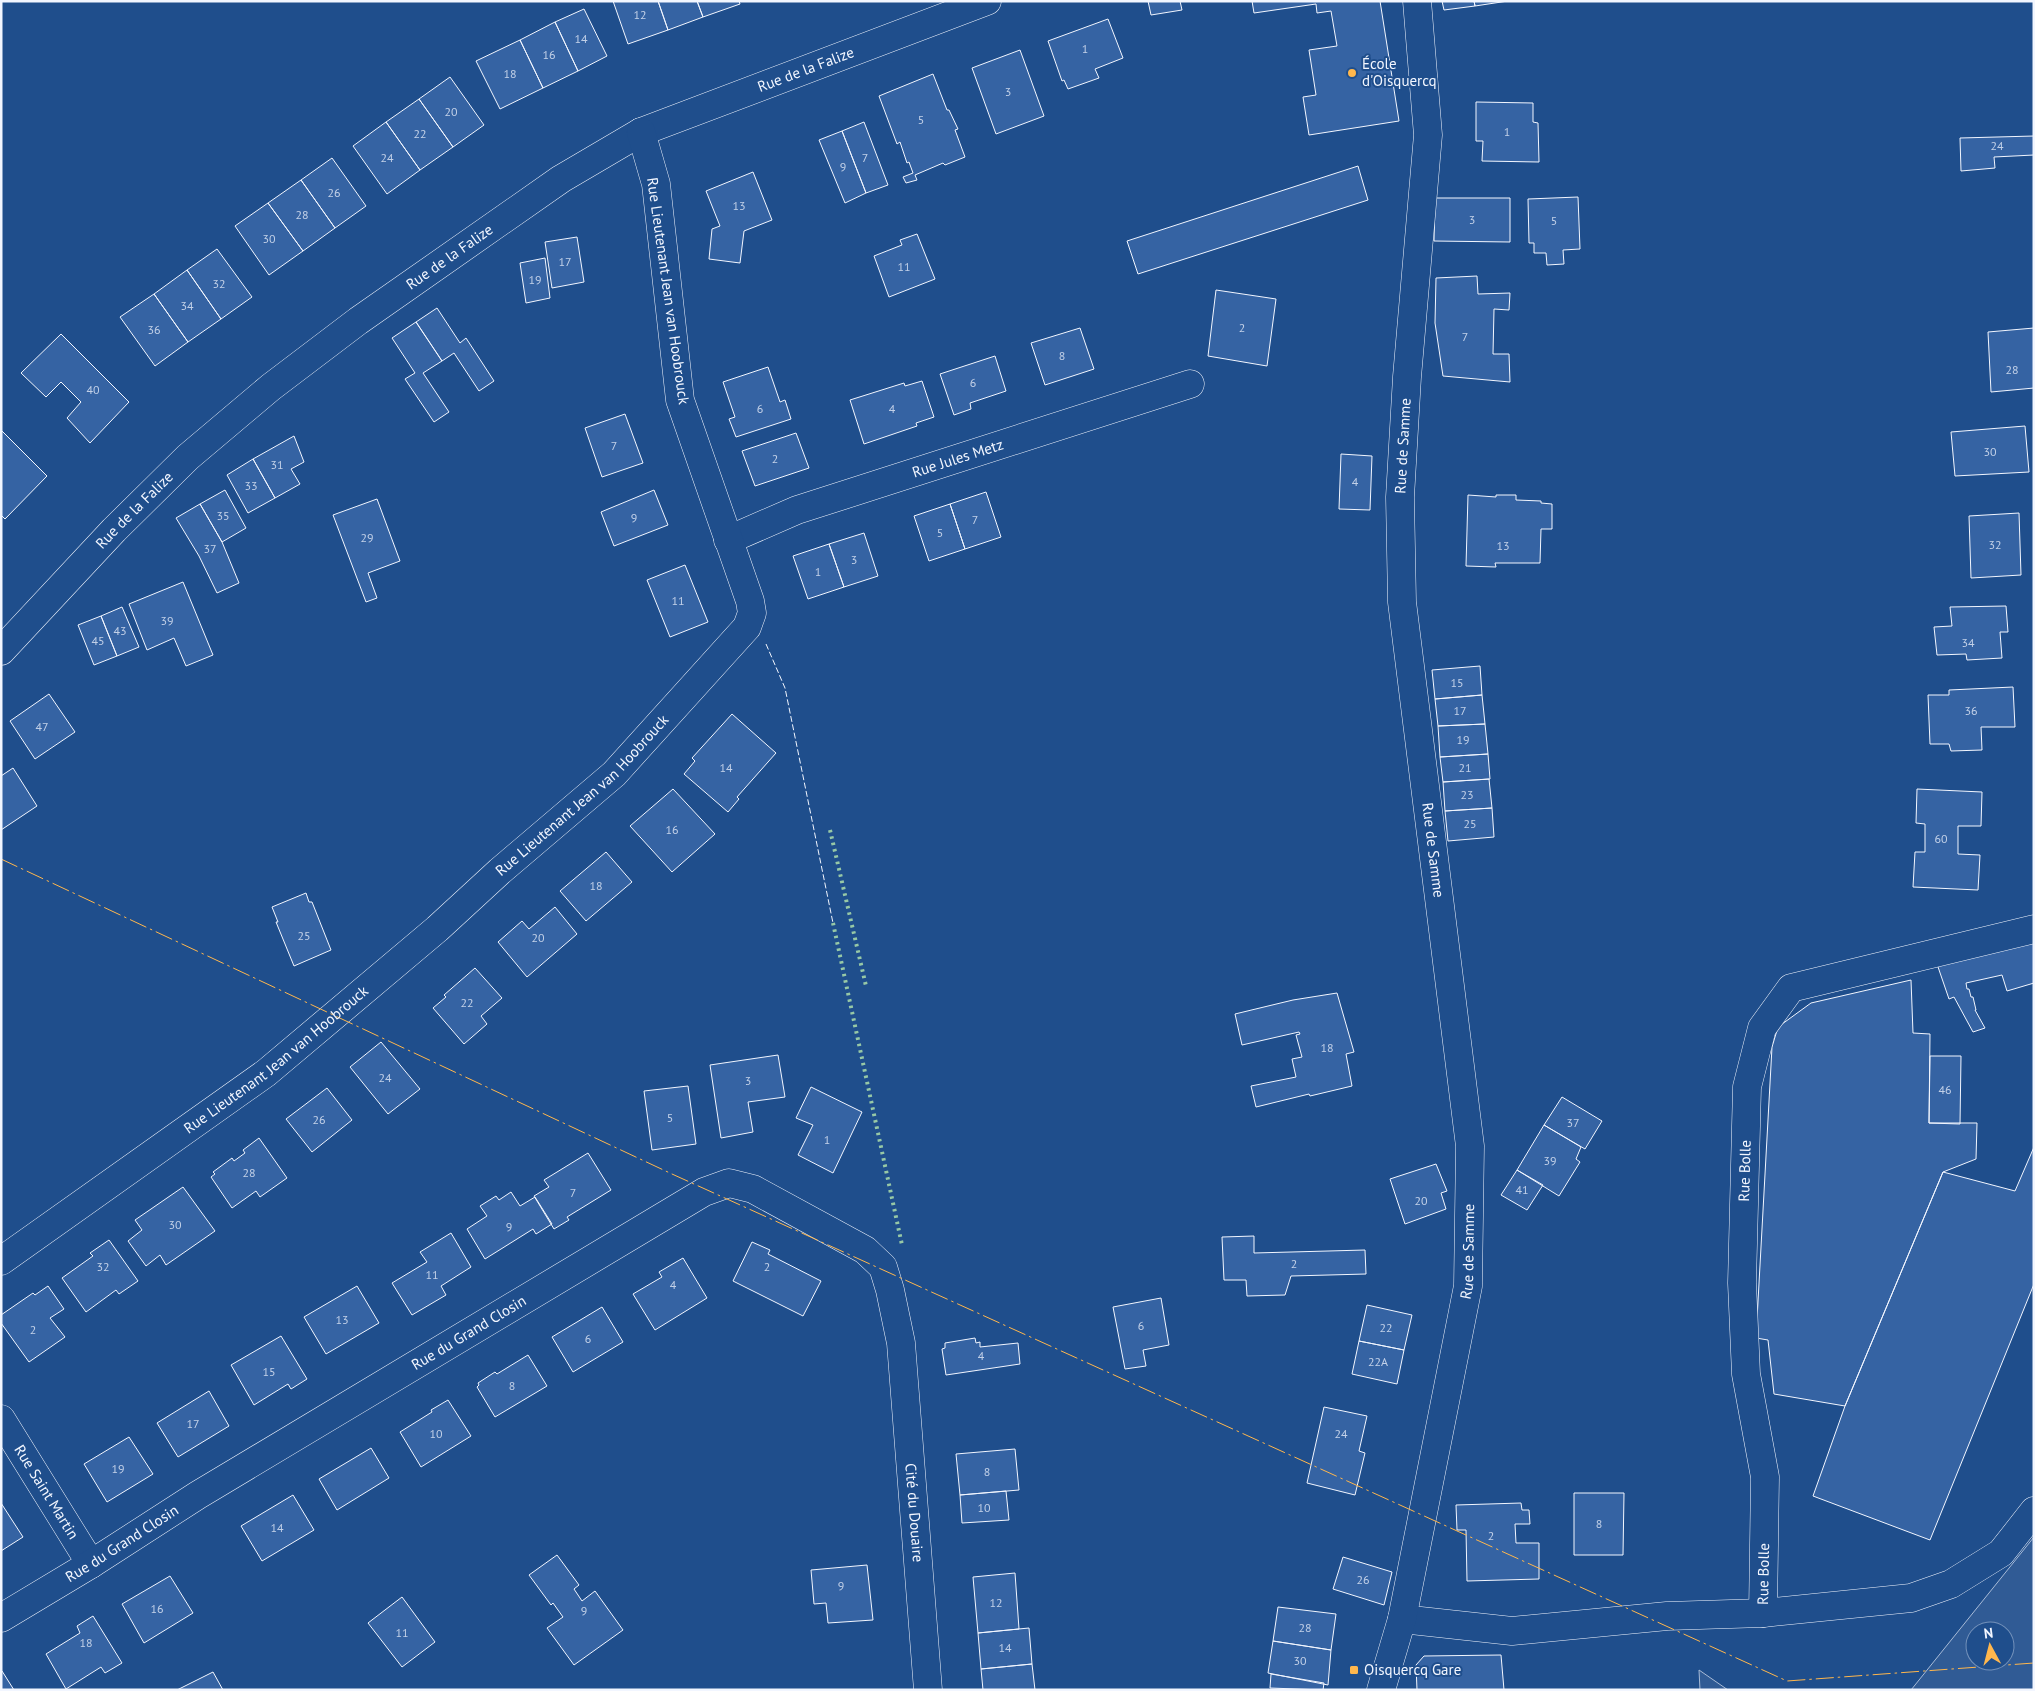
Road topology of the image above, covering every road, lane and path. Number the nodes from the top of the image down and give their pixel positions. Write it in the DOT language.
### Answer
graph roads {
  1 [pos="986,1"];
  2 [pos="1417,1"];
  3 [pos="641,132"];
  4 [pos="1190,384"];
  5 [pos="728,540"];
  6 [pos="1,652"];
  7 [pos="2034,928"];
  8 [pos="1,1261"];
  9 [pos="898,1335"];
  10 [pos="1,1419"];
  11 [pos="2034,1511"];
  12 [pos="91,1564"];
  13 [pos="1763,1613"];
  14 [pos="1,1618"];
  15 [pos="1402,1619"];
  16 [pos="928,1690"];
  17 [pos="1381,1690"];
  1 -- 3 [label="street, Rue de la Falize"];
  2 -- 15 [label="street, Rue de Samme"];
  3 -- 5 [label="street, Rue Lieutenant Jean van Hoobrouck"];
  3 -- 6 [label="street, Rue de la Falize"];
  4 -- 5 [label="street, Rue Jules Metz"];
  5 -- 8 [label="street, Rue Lieutenant Jean van Hoobrouck"];
  7 -- 13 [label="street, Rue Bolle"];
  9 -- 12 [label="street, Rue du Grand Closin"];
  9 -- 16 [label="street, Cité du Douaire"];
  10 -- 12 [label="street, Rue Saint Martin"];
  11 -- 13 [label="street, Rue Bolle"];
  12 -- 14 [label="street, Rue du Grand Closin"];
  13 -- 15 [label="street, Rue Bolle"];
  15 -- 17 [label="street, Rue de Samme"];
}
